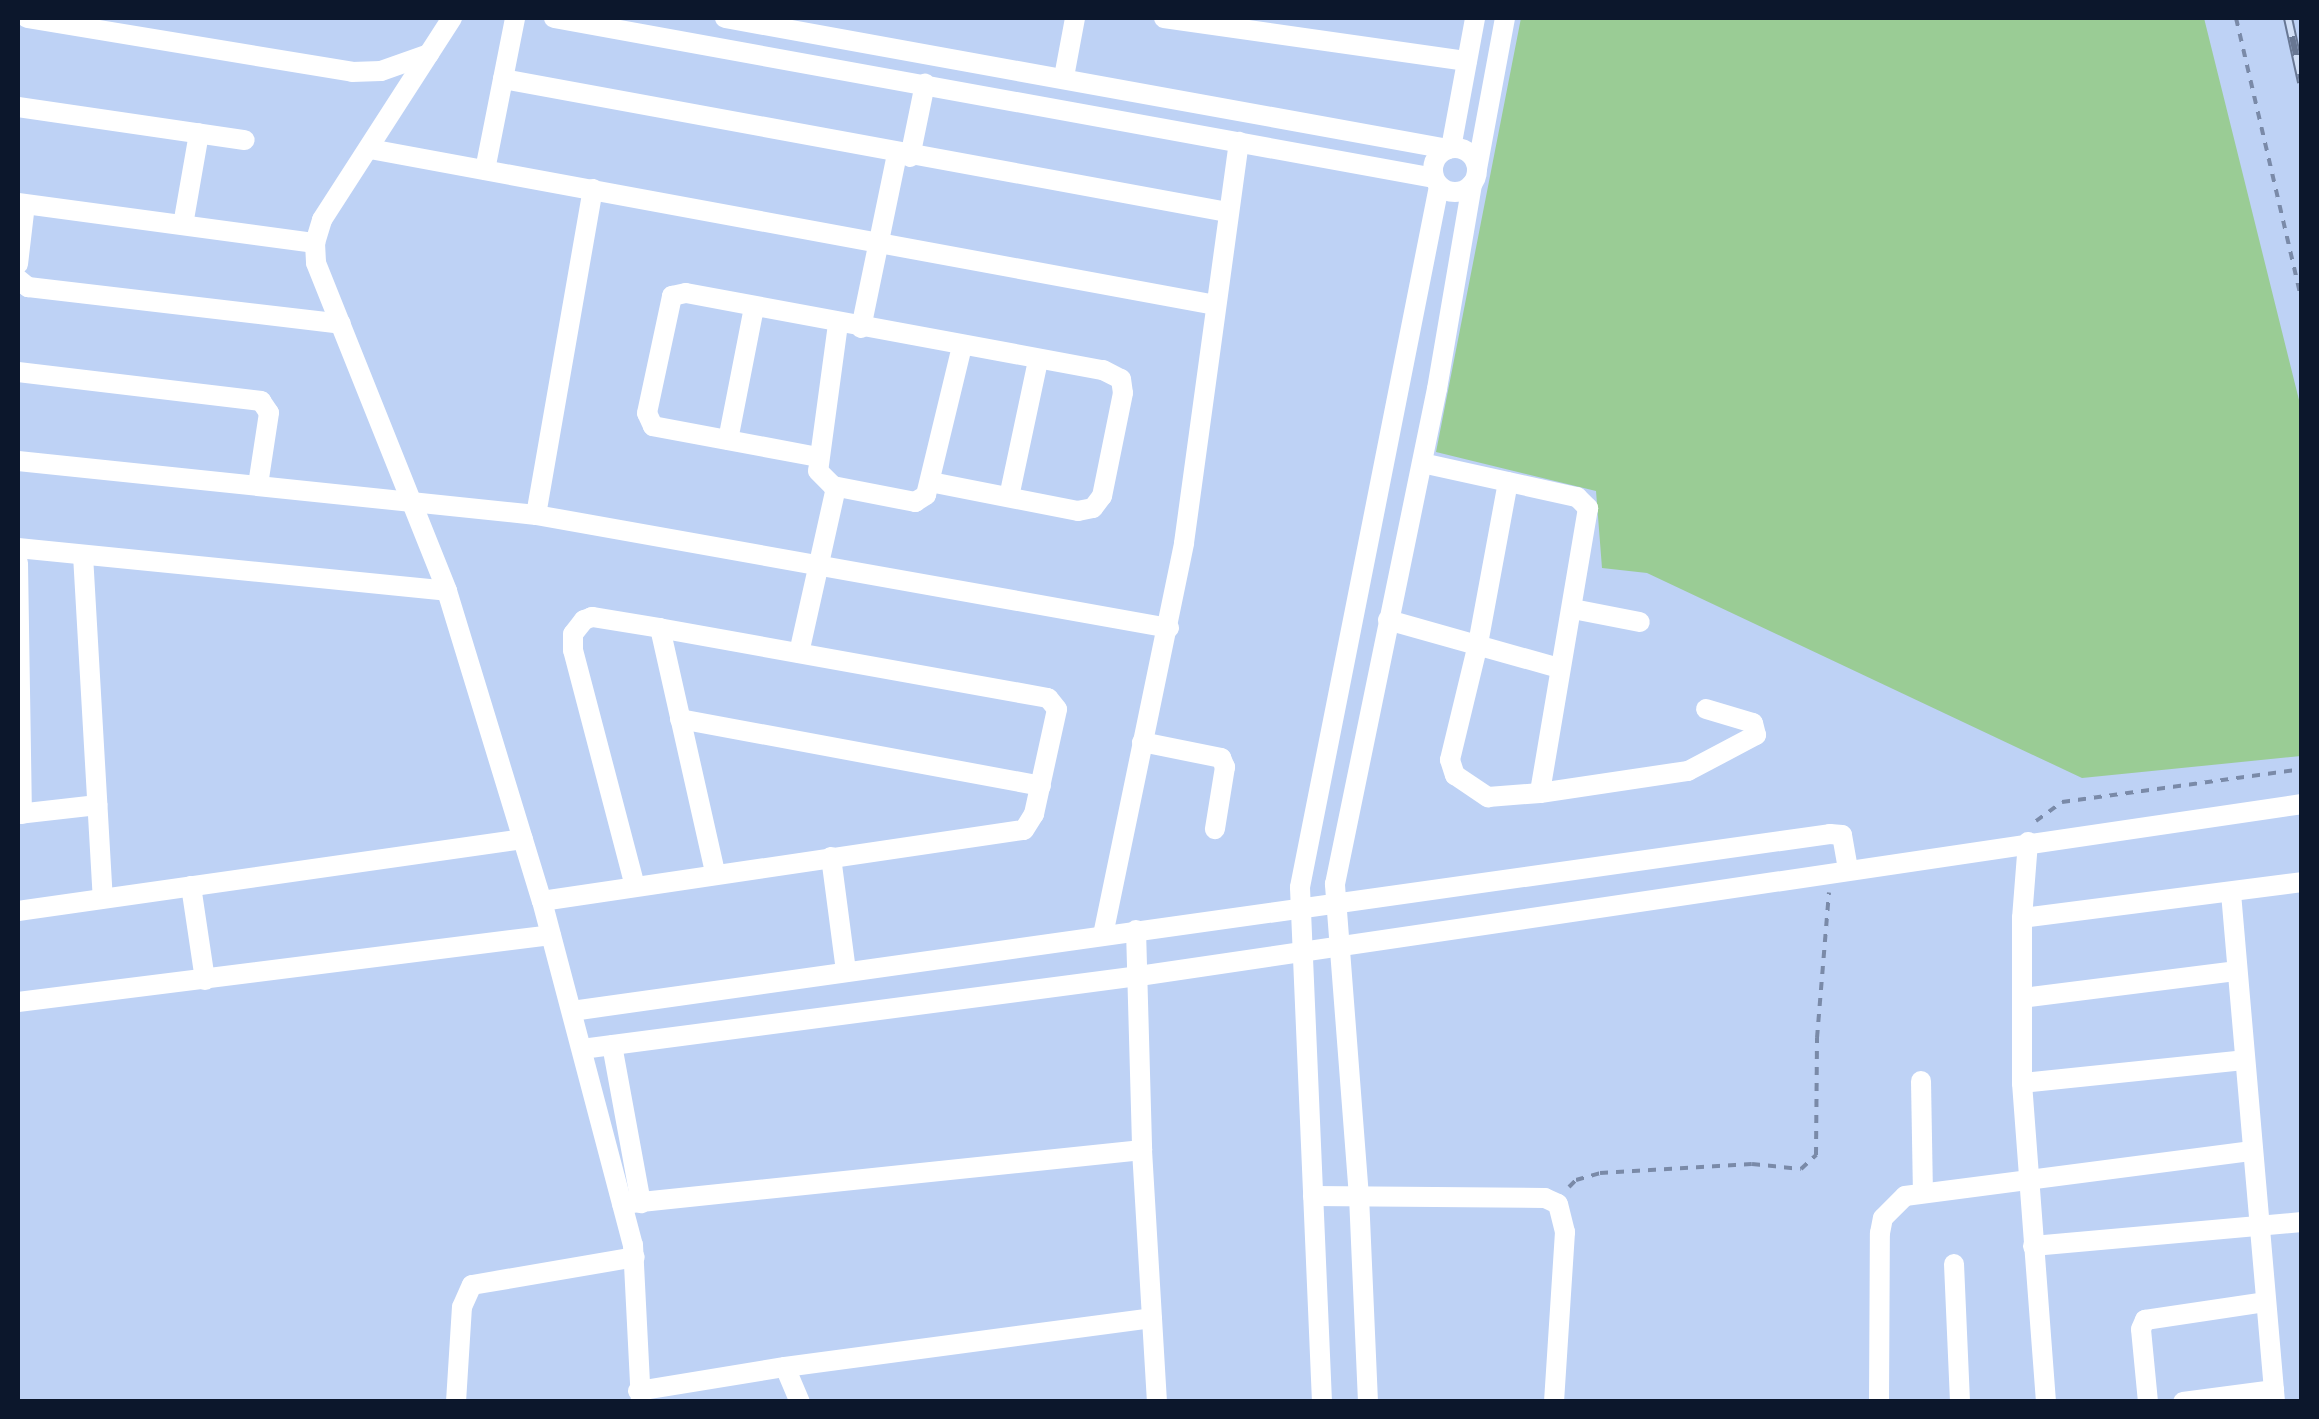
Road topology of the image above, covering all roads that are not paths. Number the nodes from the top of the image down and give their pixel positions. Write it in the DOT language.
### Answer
graph roads {
  1 [pos="27,18"];
  2 [pos="452,18"];
  3 [pos="515,18"];
  4 [pos="554,18"];
  5 [pos="725,18"];
  6 [pos="1075,18"];
  7 [pos="1164,18"];
  8 [pos="1474,18"];
  9 [pos="1506,18"];
  10 [pos="429,54"];
  11 [pos="1467,61"];
  12 [pos="1063,77"];
  13 [pos="503,79"];
  14 [pos="925,84"];
  15 [pos="1040,106"];
  16 [pos="18,107"];
  17 [pos="1074,111"];
  18 [pos="199,133"];
  19 [pos="245,140"];
  20 [pos="1240,142"];
  21 [pos="370,149"];
  22 [pos="1450,149"];
  23 [pos="904,156"];
  24 [pos="485,170"];
  25 [pos="1474,177"];
  26 [pos="1436,182"];
  27 [pos="593,189"];
  28 [pos="21,204"];
  29 [pos="1228,212"];
  30 [pos="183,225"];
  31 [pos="879,242"];
  32 [pos="315,243"];
  33 [pos="18,264"];
  34 [pos="18,279"];
  35 [pos="1215,305"];
  36 [pos="754,308"];
  37 [pos="341,324"];
  38 [pos="838,324"];
  39 [pos="861,328"];
  40 [pos="962,346"];
  41 [pos="1038,360"];
  42 [pos="18,372"];
  43 [pos="1399,383"];
  44 [pos="1437,389"];
  45 [pos="728,440"];
  46 [pos="818,456"];
  47 [pos="18,460"];
  48 [pos="1422,462"];
  49 [pos="930,482"];
  50 [pos="1508,482"];
  51 [pos="258,485"];
  52 [pos="836,487"];
  53 [pos="1009,497"];
  54 [pos="414,500"];
  55 [pos="536,516"];
  56 [pos="18,548"];
  57 [pos="82,556"];
  58 [pos="18,564"];
  59 [pos="820,566"];
  60 [pos="446,591"];
  61 [pos="1573,608"];
  62 [pos="1640,622"];
  63 [pos="660,628"];
  64 [pos="1169,628"];
  65 [pos="1387,630"];
  66 [pos="1350,632"];
  67 [pos="1478,644"];
  68 [pos="798,653"];
  69 [pos="1559,668"];
  70 [pos="1706,710"];
  71 [pos="680,719"];
  72 [pos="1142,742"];
  73 [pos="1041,786"];
  74 [pos="1540,793"];
  75 [pos="2302,804"];
  76 [pos="96,805"];
  77 [pos="20,814"];
  78 [pos="1215,828"];
  79 [pos="523,839"];
  80 [pos="2028,842"];
  81 [pos="831,858"];
  82 [pos="1839,871"];
  83 [pos="714,873"];
  84 [pos="2302,882"];
  85 [pos="191,886"];
  86 [pos="635,886"];
  87 [pos="2230,893"];
  88 [pos="103,898"];
  89 [pos="542,902"];
  90 [pos="1336,906"];
  91 [pos="1300,910"];
  92 [pos="18,911"];
  93 [pos="2022,918"];
  94 [pos="1136,930"];
  95 [pos="551,935"];
  96 [pos="1104,935"];
  97 [pos="1340,946"];
  98 [pos="1302,952"];
  99 [pos="2235,970"];
  100 [pos="846,972"];
  101 [pos="1140,976"];
  102 [pos="205,980"];
  103 [pos="2022,998"];
  104 [pos="18,1002"];
  105 [pos="572,1010"];
  106 [pos="612,1045"];
  107 [pos="582,1049"];
  108 [pos="2244,1060"];
  109 [pos="1920,1081"];
  110 [pos="2022,1083"];
  111 [pos="1142,1150"];
  112 [pos="2252,1151"];
  113 [pos="2026,1177"];
  114 [pos="1923,1193"];
  115 [pos="1313,1196"];
  116 [pos="1359,1197"];
  117 [pos="632,1204"];
  118 [pos="2302,1222"];
  119 [pos="2258,1226"];
  120 [pos="2033,1246"];
  121 [pos="635,1257"];
  122 [pos="1954,1264"];
  123 [pos="2266,1302"];
  124 [pos="1152,1318"];
  125 [pos="785,1367"];
  126 [pos="639,1396"];
  127 [pos="2274,1396"];
  128 [pos="456,1402"];
  129 [pos="800,1402"];
  130 [pos="1157,1402"];
  131 [pos="1322,1402"];
  132 [pos="1368,1402"];
  133 [pos="1554,1402"];
  134 [pos="1879,1402"];
  135 [pos="1960,1402"];
  136 [pos="2046,1402"];
  137 [pos="2148,1402"];
  138 [pos="2184,1402"];
  1 -- 10 [label="street"];
  2 -- 10 [label="street"];
  3 -- 13 [label="street"];
  4 -- 14 [label="street"];
  5 -- 12 [label="street"];
  6 -- 12 [label="street"];
  7 -- 11 [label="street"];
  8 -- 11 [label="street"];
  9 -- 25 [label="street"];
  10 -- 21 [label="street"];
  11 -- 22 [label="street"];
  12 -- 15 [label="street"];
  12 -- 17 [label="street"];
  12 -- 22 [label="street"];
  13 -- 23 [label="street"];
  13 -- 24 [label="street"];
  14 -- 15 [label="street"];
  14 -- 23 [label="street"];
  15 -- 17 [label="street"];
  16 -- 18 [label="street"];
  17 -- 20 [label="street"];
  18 -- 19 [label="street"];
  18 -- 30 [label="street"];
  20 -- 26 [label="street"];
  20 -- 29 [label="street"];
  21 -- 24 [label="street"];
  21 -- 32 [label="street"];
  22 -- 25 [label="street"];
  22 -- 26 [label="street"];
  23 -- 29 [label="street"];
  23 -- 31 [label="street"];
  24 -- 27 [label="street"];
  25 -- 26 [label="street"];
  25 -- 44 [label="street"];
  26 -- 43 [label="street"];
  27 -- 31 [label="street"];
  27 -- 55 [label="street"];
  28 -- 30 [label="street"];
  28 -- 33 [label="street"];
  29 -- 35 [label="street"];
  30 -- 32 [label="street"];
  31 -- 35 [label="street"];
  31 -- 39 [label="street"];
  32 -- 37 [label="street"];
  34 -- 37 [label="street"];
  35 -- 64 [label="street"];
  36 -- 38 [label="street"];
  36 -- 45 [label="street"];
  36 -- 45 [label="street"];
  37 -- 54 [label="street"];
  38 -- 39 [label="street"];
  38 -- 46 [label="street"];
  39 -- 40 [label="street"];
  40 -- 41 [label="street"];
  40 -- 49 [label="street"];
  41 -- 53 [label="street"];
  41 -- 53 [label="street"];
  42 -- 51 [label="street"];
  43 -- 44 [label="street"];
  43 -- 66 [label="street"];
  44 -- 48 [label="street"];
  45 -- 46 [label="street"];
  46 -- 52 [label="street"];
  47 -- 51 [label="street"];
  48 -- 50 [label="street"];
  48 -- 65 [label="street"];
  49 -- 52 [label="street"];
  49 -- 53 [label="street"];
  50 -- 61 [label="street"];
  50 -- 67 [label="street"];
  51 -- 54 [label="street"];
  52 -- 59 [label="street"];
  54 -- 55 [label="street"];
  54 -- 60 [label="street"];
  55 -- 59 [label="street"];
  56 -- 57 [label="street"];
  57 -- 60 [label="street"];
  57 -- 76 [label="street"];
  58 -- 77 [label="street"];
  59 -- 64 [label="street"];
  59 -- 68 [label="street"];
  60 -- 79 [label="street"];
  61 -- 62 [label="street"];
  61 -- 69 [label="street"];
  63 -- 68 [label="street"];
  63 -- 71 [label="street"];
  63 -- 86 [label="street"];
  64 -- 72 [label="street"];
  65 -- 66 [label="street"];
  65 -- 67 [label="street"];
  65 -- 90 [label="street"];
  66 -- 91 [label="street"];
  67 -- 69 [label="street"];
  67 -- 74 [label="street"];
  68 -- 73 [label="street"];
  69 -- 74 [label="street"];
  70 -- 74 [label="street"];
  71 -- 73 [label="street"];
  71 -- 83 [label="street"];
  72 -- 78 [label="street"];
  72 -- 96 [label="street"];
  73 -- 81 [label="street"];
  75 -- 80 [label="street"];
  76 -- 77 [label="street"];
  76 -- 88 [label="street"];
  79 -- 85 [label="street"];
  79 -- 89 [label="street"];
  80 -- 82 [label="street"];
  80 -- 93 [label="street"];
  81 -- 83 [label="street"];
  81 -- 100 [label="street"];
  82 -- 90 [label="street"];
  82 -- 97 [label="street"];
  83 -- 86 [label="street"];
  84 -- 87 [label="street"];
  85 -- 88 [label="street"];
  85 -- 102 [label="street"];
  86 -- 89 [label="street"];
  87 -- 93 [label="street"];
  87 -- 99 [label="street"];
  88 -- 92 [label="street"];
  89 -- 95 [label="street"];
  90 -- 91 [label="street"];
  90 -- 97 [label="street"];
  91 -- 94 [label="street"];
  91 -- 98 [label="street"];
  93 -- 103 [label="street"];
  94 -- 96 [label="street"];
  94 -- 101 [label="street"];
  95 -- 102 [label="street"];
  95 -- 105 [label="street"];
  96 -- 100 [label="street"];
  97 -- 98 [label="street"];
  97 -- 116 [label="street"];
  98 -- 101 [label="street"];
  98 -- 115 [label="street"];
  99 -- 103 [label="street"];
  99 -- 108 [label="street"];
  100 -- 105 [label="street"];
  101 -- 106 [label="street"];
  101 -- 111 [label="street"];
  102 -- 104 [label="street"];
  103 -- 110 [label="street"];
  105 -- 107 [label="street"];
  106 -- 107 [label="street"];
  106 -- 117 [label="street"];
  107 -- 117 [label="street"];
  108 -- 110 [label="street"];
  108 -- 112 [label="street"];
  109 -- 114 [label="street"];
  110 -- 113 [label="street"];
  111 -- 117 [label="street"];
  111 -- 124 [label="street"];
  112 -- 113 [label="street"];
  112 -- 119 [label="street"];
  113 -- 114 [label="street"];
  113 -- 120 [label="street"];
  114 -- 134 [label="street"];
  115 -- 116 [label="street"];
  115 -- 131 [label="street"];
  116 -- 132 [label="street"];
  116 -- 133 [label="street"];
  117 -- 121 [label="street"];
  118 -- 119 [label="street"];
  119 -- 120 [label="street"];
  119 -- 123 [label="street"];
  120 -- 136 [label="street"];
  121 -- 126 [label="street"];
  121 -- 128 [label="street"];
  122 -- 135 [label="street"];
  123 -- 127 [label="street"];
  123 -- 137 [label="street"];
  124 -- 125 [label="street"];
  124 -- 130 [label="street"];
  125 -- 126 [label="street"];
  125 -- 129 [label="street"];
  127 -- 138 [label="street"];
}
